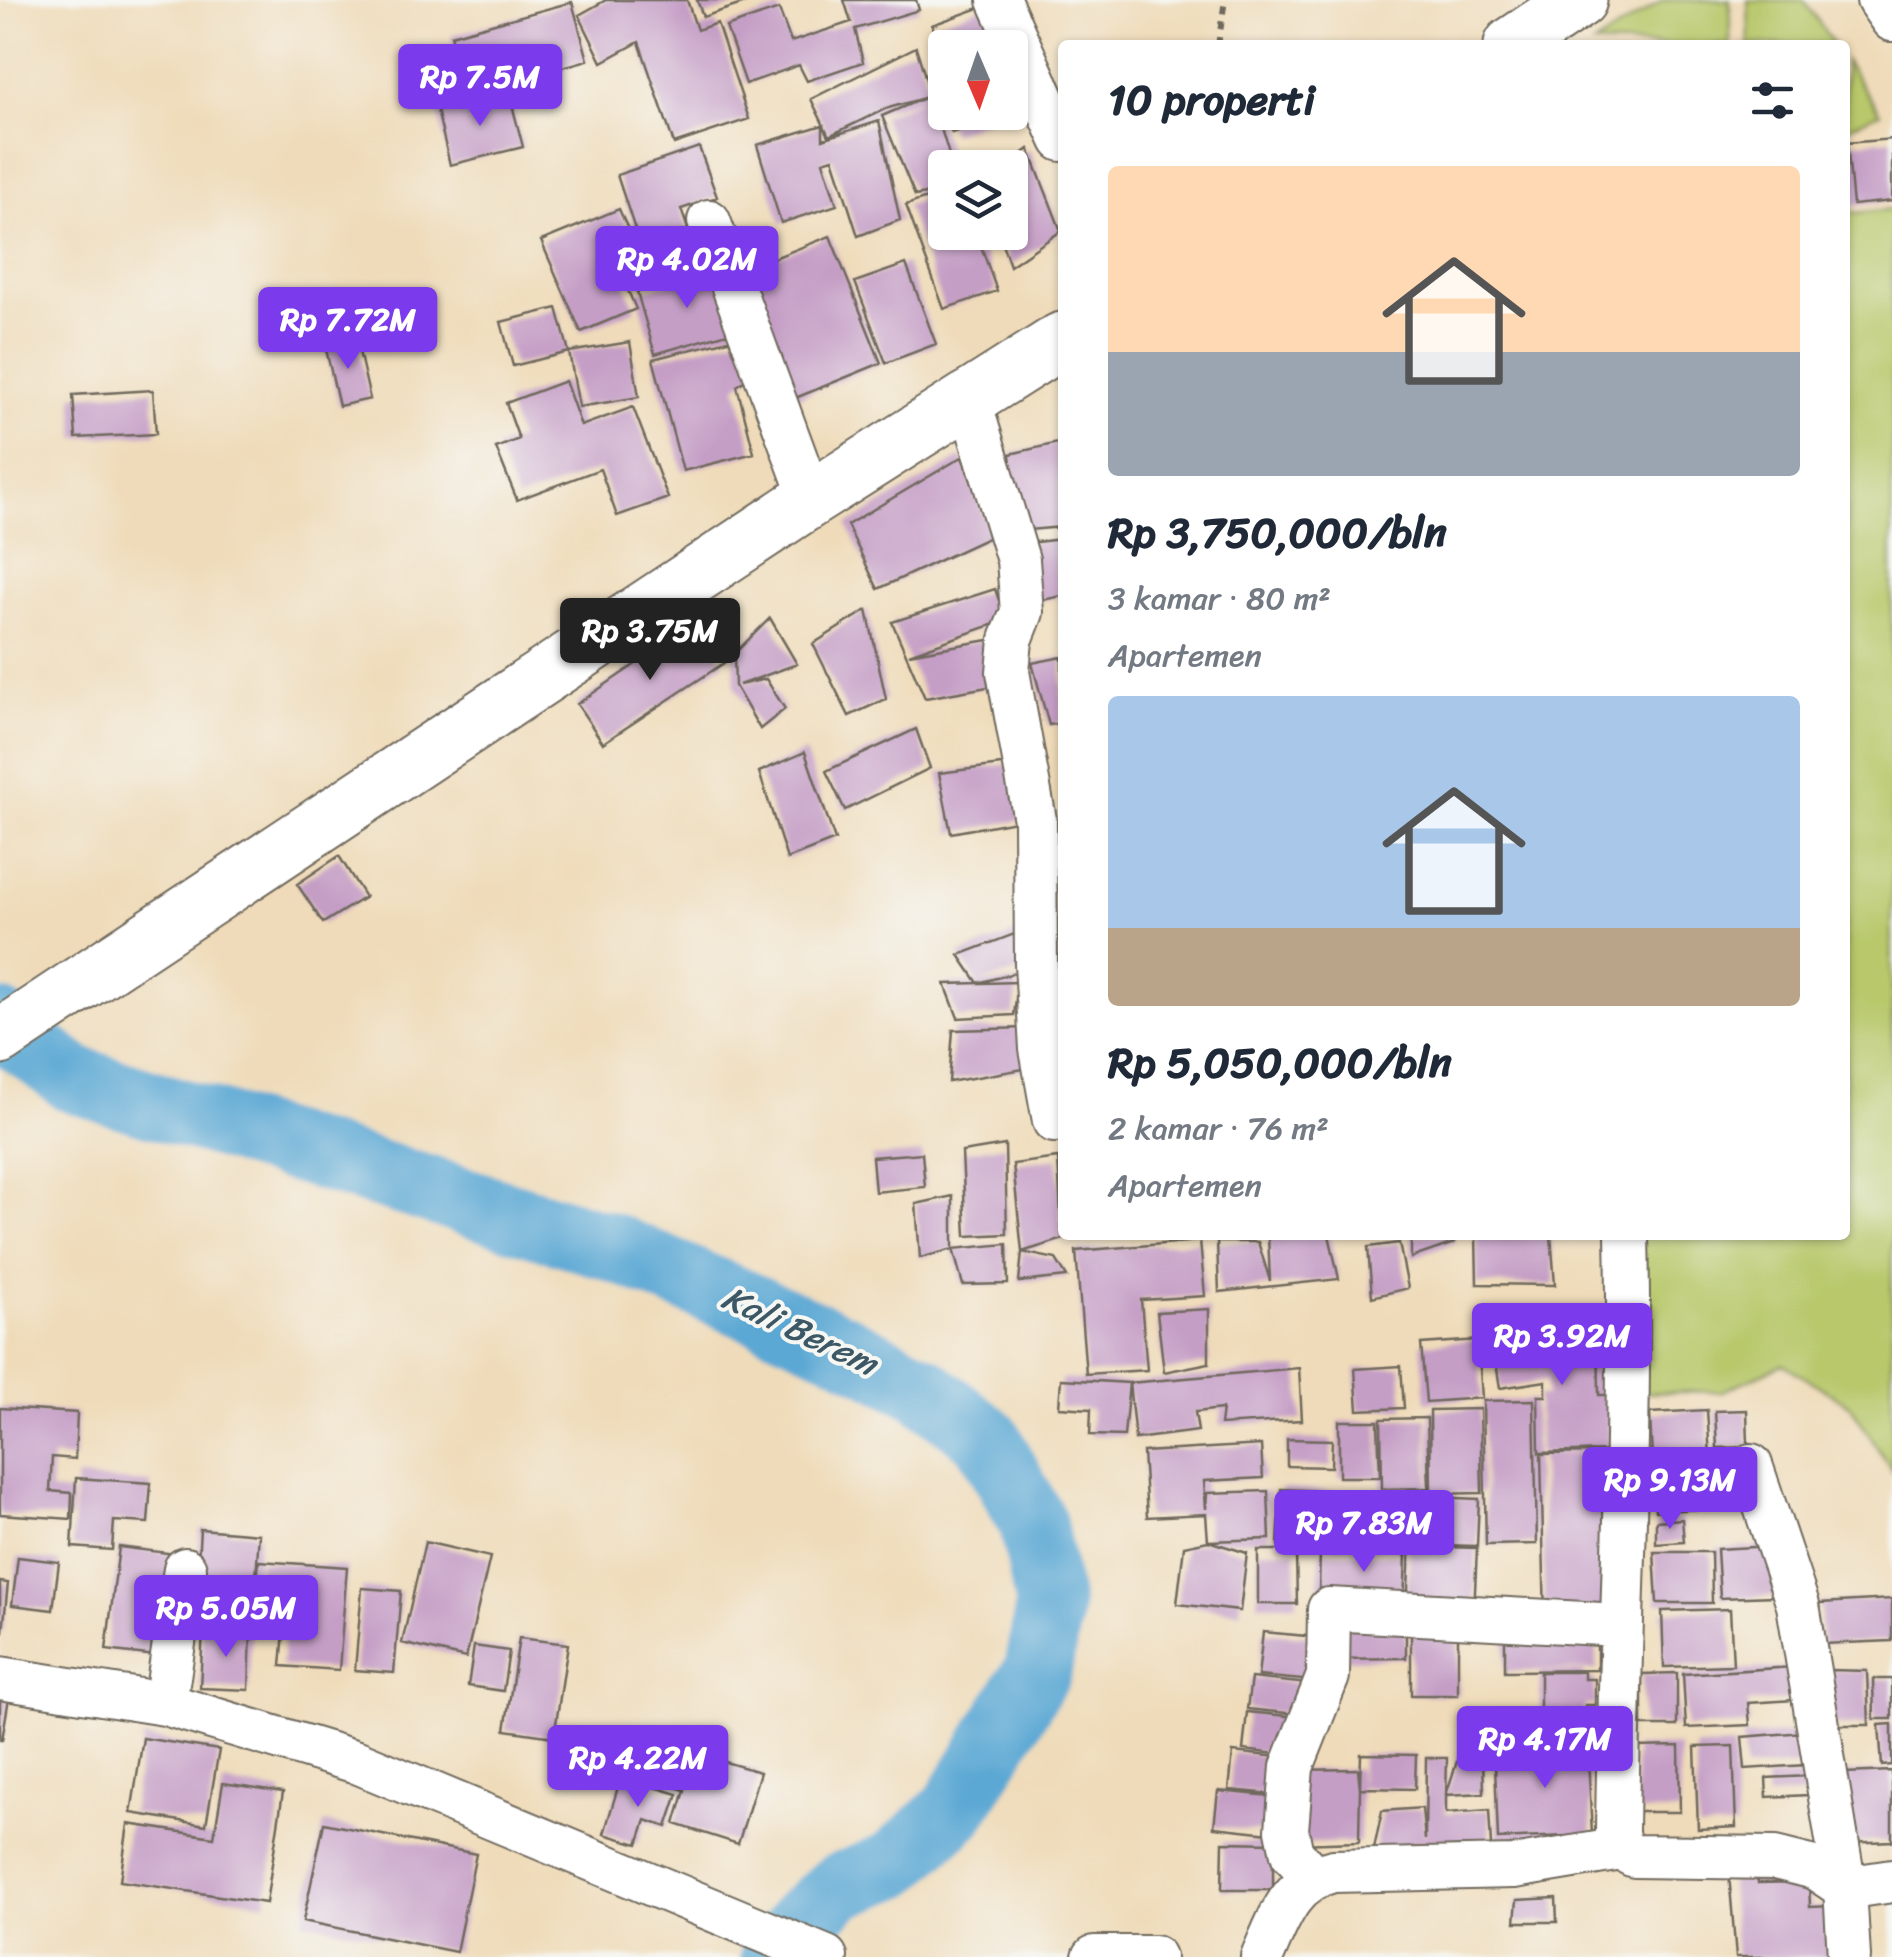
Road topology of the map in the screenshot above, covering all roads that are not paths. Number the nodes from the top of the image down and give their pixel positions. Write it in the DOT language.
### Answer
graph roads {
  1 [pos="999,0"];
  2 [pos="1579,0"];
  3 [pos="1878,0"];
  4 [pos="1892,20"];
  5 [pos="1519,40"];
  6 [pos="1058,131"];
  7 [pos="710,221"];
  8 [pos="1058,343"];
  9 [pos="969,399"];
  10 [pos="810,499"];
  11 [pos="0,1037"];
  12 [pos="1054,1121"];
  13 [pos="1626,1240"];
  14 [pos="1751,1465"];
  15 [pos="184,1569"];
  16 [pos="1619,1625"];
  17 [pos="0,1678"];
  18 [pos="165,1704"];
  19 [pos="1621,1849"];
  20 [pos="1313,1876"];
  21 [pos="1892,1882"];
  22 [pos="1845,1888"];
  23 [pos="801,1945"];
  24 [pos="1094,1957"];
  25 [pos="1154,1957"];
  26 [pos="1262,1957"];
  27 [pos="1849,1957"];
  1 -- 6 [label="street"];
  2 -- 5 [label="main road"];
  3 -- 4 [label="street"];
  7 -- 10 [label="street"];
  8 -- 9 [label="main road"];
  9 -- 10 [label="main road"];
  9 -- 12 [label="street"];
  10 -- 11 [label="main road"];
  13 -- 16 [label="street"];
  14 -- 22 [label="street"];
  15 -- 18 [label="street"];
  16 -- 19 [label="street"];
  16 -- 20 [label="street"];
  17 -- 18 [label="street"];
  18 -- 23 [label="street"];
  19 -- 20 [label="street"];
  19 -- 22 [label="street"];
  20 -- 26 [label="street"];
  21 -- 22 [label="street"];
  22 -- 27 [label="street"];
  24 -- 25 [label="street"];
}
